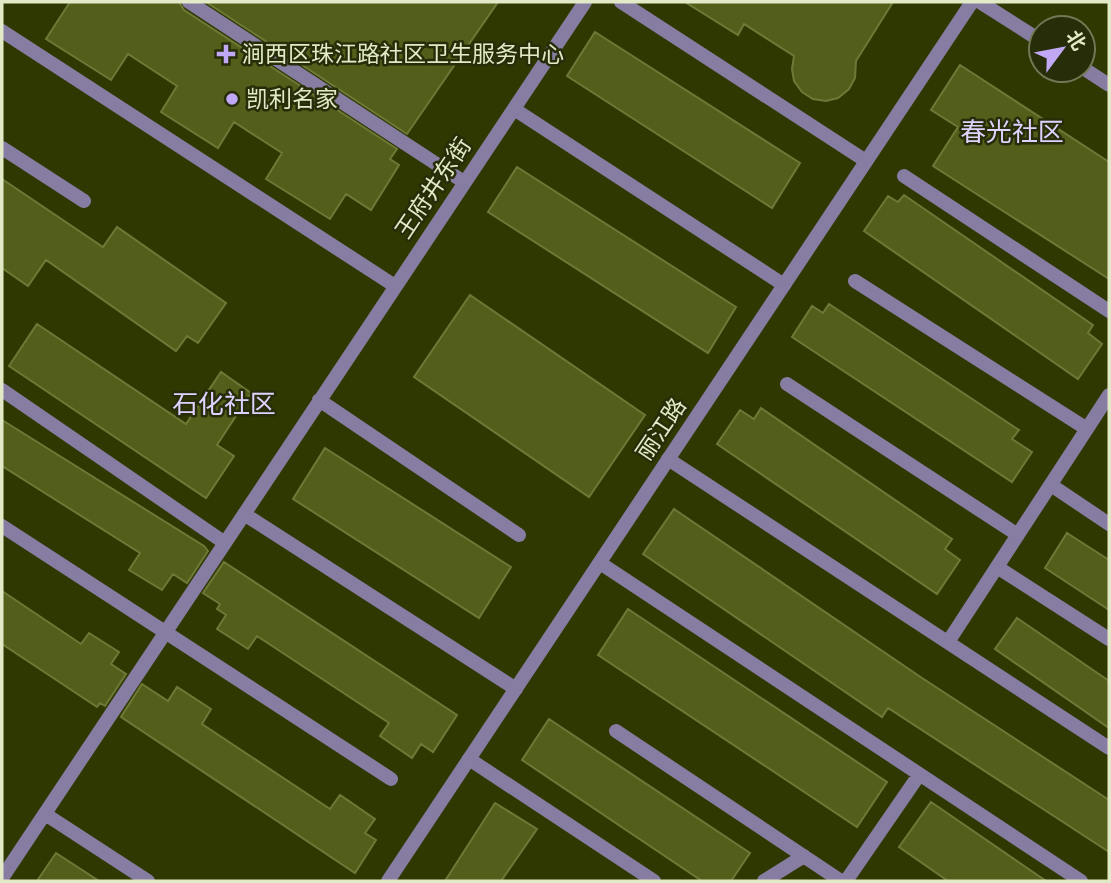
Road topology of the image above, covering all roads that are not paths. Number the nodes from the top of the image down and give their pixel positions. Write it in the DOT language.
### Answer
graph roads {
  1 [pos="189,2"];
  2 [pos="585,2"];
  3 [pos="621,2"];
  4 [pos="972,2"];
  5 [pos="980,2"];
  6 [pos="2,31"];
  7 [pos="1027,32"];
  8 [pos="513,109"];
  9 [pos="2,148"];
  10 [pos="866,161"];
  11 [pos="904,176"];
  12 [pos="464,182"];
  13 [pos="84,201"];
  14 [pos="855,281"];
  15 [pos="783,285"];
  16 [pos="396,286"];
  17 [pos="1109,312"];
  18 [pos="787,384"];
  19 [pos="2,390"];
  20 [pos="1109,396"];
  21 [pos="319,400"];
  22 [pos="1087,429"];
  23 [pos="668,459"];
  24 [pos="1051,485"];
  25 [pos="244,514"];
  26 [pos="1109,524"];
  27 [pos="2,526"];
  28 [pos="519,535"];
  29 [pos="1018,536"];
  30 [pos="225,543"];
  31 [pos="600,563"];
  32 [pos="997,567"];
  33 [pos="165,632"];
  34 [pos="1109,639"];
  35 [pos="948,642"];
  36 [pos="516,689"];
  37 [pos="616,731"];
  38 [pos="1109,748"];
  39 [pos="469,759"];
  40 [pos="919,775"];
  41 [pos="391,779"];
  42 [pos="45,814"];
  43 [pos="804,856"];
  44 [pos="2,878"];
  45 [pos="148,881"];
  46 [pos="388,881"];
  47 [pos="654,881"];
  48 [pos="764,881"];
  49 [pos="843,881"];
  50 [pos="1081,881"];
  1 -- 12 [label="street"];
  2 -- 8 [label="street, 王府井东街"];
  3 -- 10 [label="street"];
  4 -- 10 [label="street, 丽江路"];
  5 -- 7 [label="street"];
  6 -- 16 [label="street"];
  8 -- 12 [label="street, 王府井东街"];
  8 -- 15 [label="street"];
  9 -- 13 [label="street"];
  10 -- 15 [label="street, 丽江路"];
  11 -- 17 [label="street"];
  12 -- 16 [label="street, 王府井东街"];
  14 -- 22 [label="street"];
  15 -- 23 [label="street, 丽江路"];
  16 -- 21 [label="street, 王府井东街"];
  18 -- 29 [label="street"];
  19 -- 30 [label="street"];
  20 -- 22 [label="street"];
  21 -- 25 [label="street, 王府井东街"];
  21 -- 28 [label="street"];
  22 -- 24 [label="street"];
  23 -- 31 [label="street, 丽江路"];
  23 -- 35 [label="street"];
  24 -- 26 [label="street"];
  24 -- 29 [label="street"];
  25 -- 30 [label="street, 王府井东街"];
  25 -- 36 [label="street"];
  27 -- 33 [label="street"];
  29 -- 32 [label="street"];
  30 -- 33 [label="street, 王府井东街"];
  31 -- 36 [label="street, 丽江路"];
  31 -- 40 [label="street"];
  32 -- 34 [label="street"];
  32 -- 35 [label="street"];
  33 -- 41 [label="street"];
  33 -- 42 [label="street, 王府井东街"];
  35 -- 38 [label="street"];
  36 -- 39 [label="street, 丽江路"];
  37 -- 43 [label="street"];
  39 -- 46 [label="street, 丽江路"];
  39 -- 47 [label="street"];
  40 -- 49 [label="street"];
  40 -- 50 [label="street"];
  42 -- 44 [label="street, 王府井东街"];
  42 -- 45 [label="street"];
  43 -- 48 [label="street"];
  43 -- 49 [label="street"];
}
